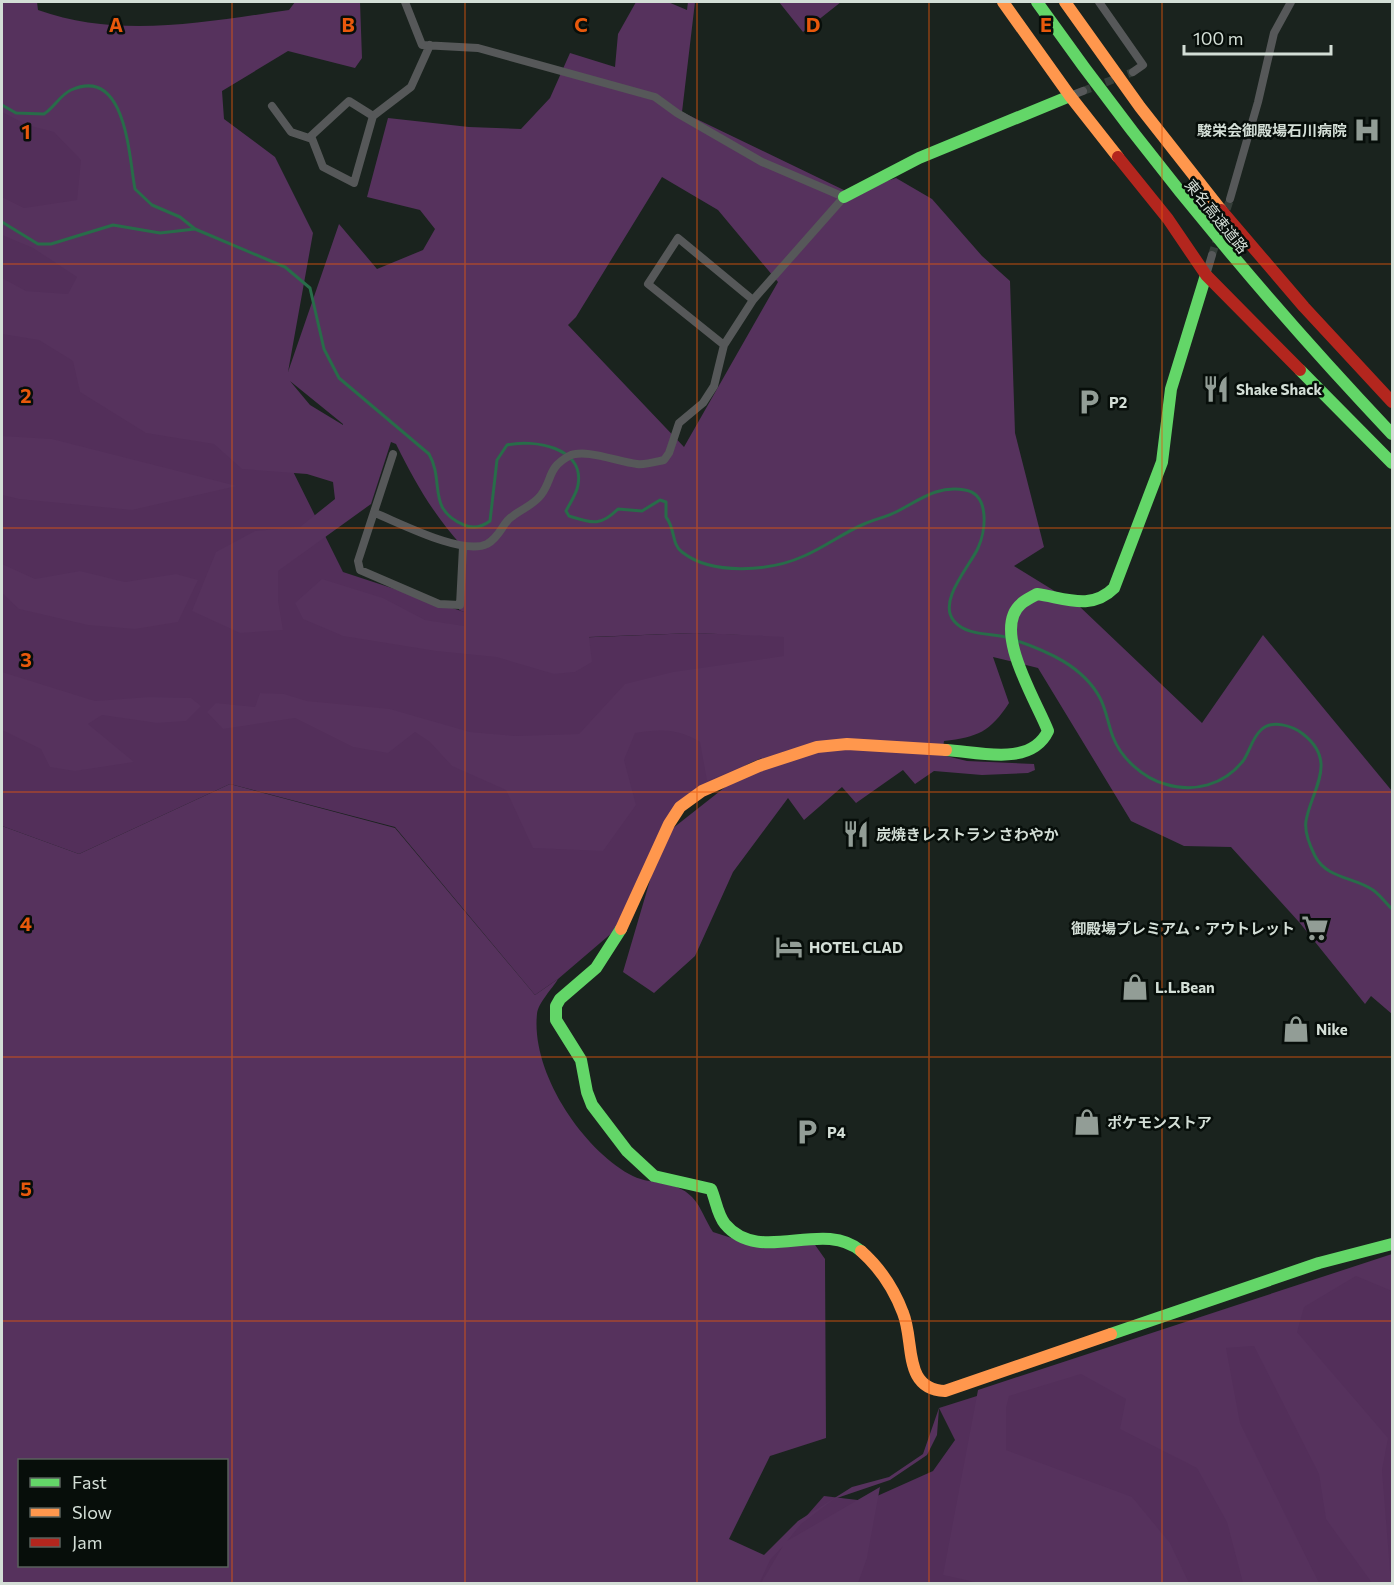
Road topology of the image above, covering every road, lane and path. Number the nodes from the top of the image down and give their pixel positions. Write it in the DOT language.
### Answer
graph roads {
  1 [pos="405,2"];
  2 [pos="1003,2"];
  3 [pos="1037,2"];
  4 [pos="1065,2"];
  5 [pos="1099,2"];
  6 [pos="1291,2"];
  7 [pos="430,45"];
  8 [pos="1132,72"];
  9 [pos="1083,91"];
  10 [pos="1070,96"];
  11 [pos="272,106"];
  12 [pos="373,116"];
  13 [pos="312,139"];
  14 [pos="844,197"];
  15 [pos="1230,199"];
  16 [pos="1212,255"];
  17 [pos="1206,275"];
  18 [pos="753,300"];
  19 [pos="724,345"];
  20 [pos="1392,402"];
  21 [pos="1392,434"];
  22 [pos="393,454"];
  23 [pos="1392,463"];
  24 [pos="375,513"];
  25 [pos="463,547"];
  26 [pos="1392,1244"];
  1 -- 7 [label="street"];
  2 -- 10 [label="main road"];
  3 -- 21 [label="main road, 東名高速道路"];
  4 -- 20 [label="main road, 東名高速道路"];
  5 -- 8 [label="street"];
  6 -- 15 [label="street"];
  7 -- 12 [label="street"];
  7 -- 14 [label="street"];
  9 -- 10 [label="street"];
  10 -- 14 [label="main road"];
  10 -- 17 [label="main road"];
  11 -- 13 [label="street"];
  12 -- 13 [label="street"];
  12 -- 13 [label="street"];
  14 -- 18 [label="street"];
  16 -- 17 [label="street"];
  17 -- 23 [label="main road"];
  17 -- 26 [label="main road"];
  18 -- 19 [label="street"];
  18 -- 19 [label="street"];
  19 -- 25 [label="street"];
  22 -- 24 [label="street"];
  24 -- 25 [label="street"];
  24 -- 25 [label="street"];
}
